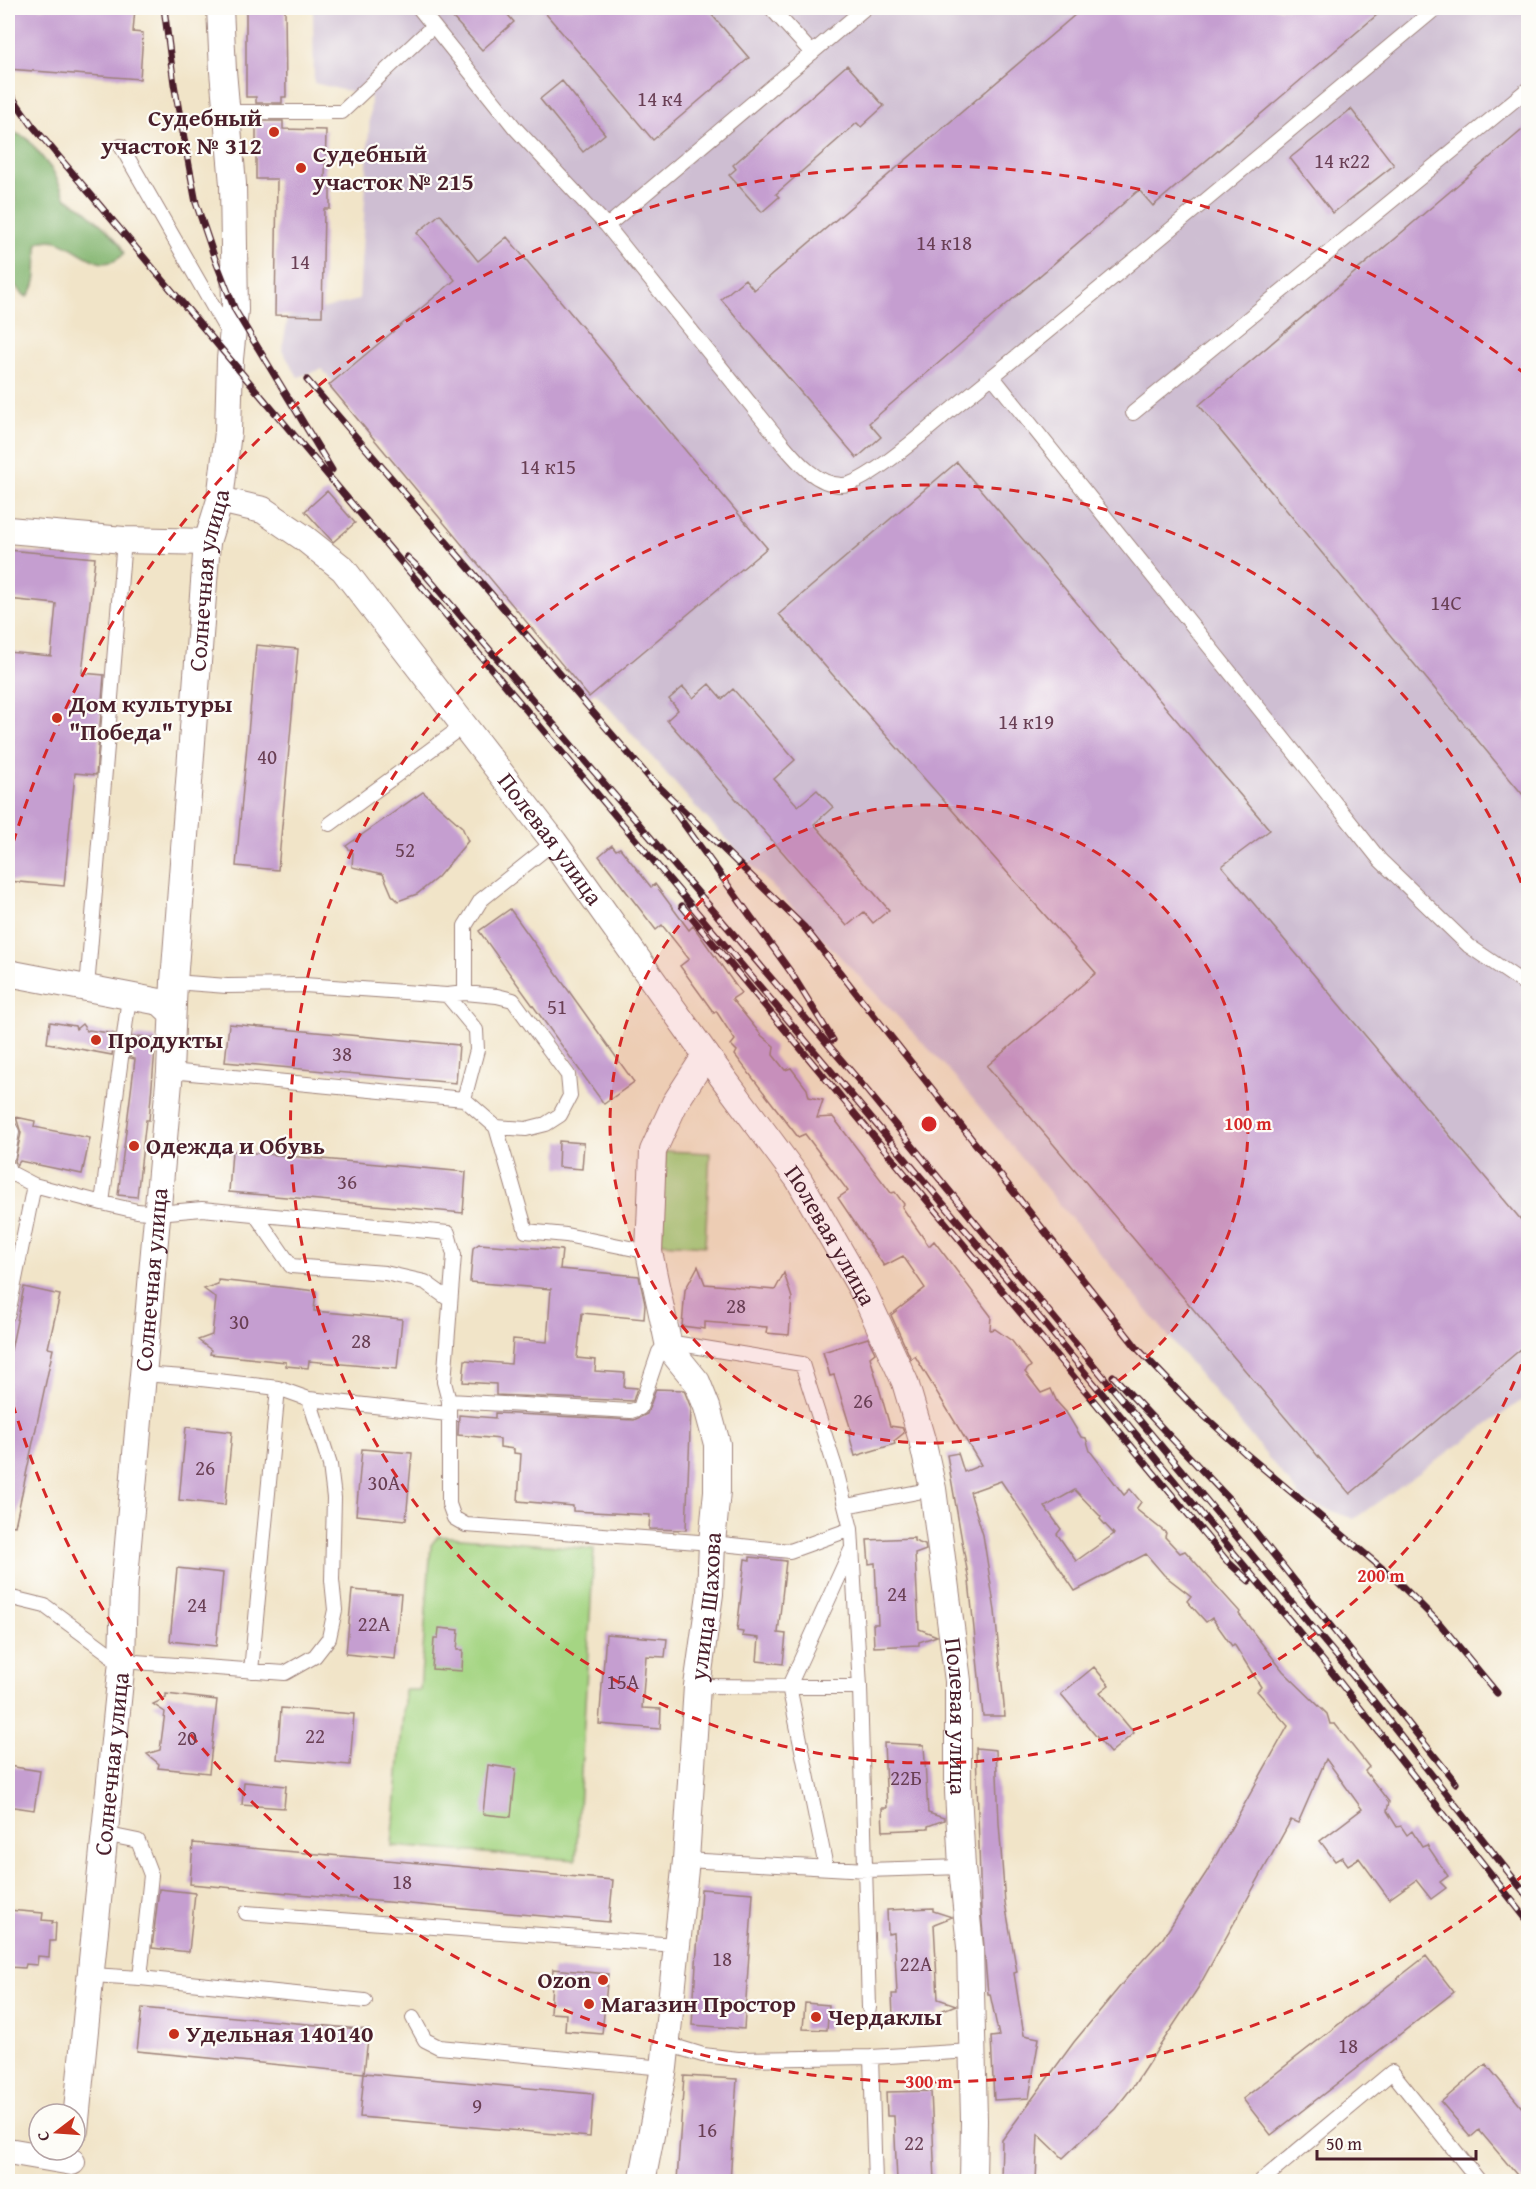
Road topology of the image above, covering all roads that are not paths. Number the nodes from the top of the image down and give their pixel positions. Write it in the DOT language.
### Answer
graph roads {
  1 [pos="220,8"];
  2 [pos="419,8"];
  3 [pos="771,8"];
  4 [pos="866,8"];
  5 [pos="1436,8"];
  6 [pos="433,26"];
  7 [pos="812,53"];
  8 [pos="1528,89"];
  9 [pos="226,112"];
  10 [pos="122,146"];
  11 [pos="607,226"];
  12 [pos="231,350"];
  13 [pos="992,376"];
  14 [pos="1133,413"];
  15 [pos="220,500"];
  16 [pos="8,530"];
  17 [pos="124,540"];
  18 [pos="207,542"];
  19 [pos="464,725"];
  20 [pos="330,824"];
  21 [pos="554,842"];
  22 [pos="8,973"];
  23 [pos="174,982"];
  24 [pos="1528,986"];
  25 [pos="87,988"];
  26 [pos="465,993"];
  27 [pos="447,995"];
  28 [pos="129,997"];
  29 [pos="172,1013"];
  30 [pos="706,1054"];
  31 [pos="170,1071"];
  32 [pos="464,1099"];
  33 [pos="8,1125"];
  34 [pos="495,1127"];
  35 [pos="8,1155"];
  36 [pos="8,1167"];
  37 [pos="34,1185"];
  38 [pos="102,1203"];
  39 [pos="158,1213"];
  40 [pos="255,1214"];
  41 [pos="649,1252"];
  42 [pos="11,1281"];
  43 [pos="450,1300"];
  44 [pos="8,1314"];
  45 [pos="668,1342"];
  46 [pos="142,1374"];
  47 [pos="278,1388"];
  48 [pos="309,1399"];
  49 [pos="448,1407"];
  50 [pos="933,1488"];
  51 [pos="846,1506"];
  52 [pos="851,1529"];
  53 [pos="712,1543"];
  54 [pos="852,1548"];
  55 [pos="8,1597"];
  56 [pos="121,1666"];
  57 [pos="252,1671"];
  58 [pos="697,1686"];
  59 [pos="789,1686"];
  60 [pos="860,1687"];
  61 [pos="104,1834"];
  62 [pos="686,1860"];
  63 [pos="826,1866"];
  64 [pos="962,1867"];
  65 [pos="867,1869"];
  66 [pos="246,1913"];
  67 [pos="676,1945"];
  68 [pos="92,1975"];
  69 [pos="140,1978"];
  70 [pos="365,2001"];
  71 [pos="869,2008"];
  72 [pos="413,2018"];
  73 [pos="972,2051"];
  74 [pos="665,2056"];
  75 [pos="871,2057"];
  76 [pos="78,2102"];
  77 [pos="8,2151"];
  78 [pos="71,2165"];
  79 [pos="642,2181"];
  80 [pos="875,2181"];
  81 [pos="973,2181"];
  82 [pos="1260,2181"];
  83 [pos="1480,2181"];
  1 -- 9 [label="street, Солнечная улица"];
  2 -- 6 [label="lane"];
  3 -- 7 [label="lane"];
  4 -- 7 [label="lane"];
  5 -- 13 [label="lane"];
  6 -- 9 [label="lane"];
  6 -- 11 [label="lane"];
  7 -- 11 [label="lane"];
  8 -- 14 [label="lane"];
  9 -- 12 [label="street, Солнечная улица"];
  10 -- 12 [label="lane"];
  11 -- 13 [label="lane"];
  12 -- 15 [label="street, Солнечная улица"];
  13 -- 24 [label="lane"];
  15 -- 18 [label="street, Солнечная улица"];
  15 -- 19 [label="street, Полевая улица"];
  16 -- 17 [label="street"];
  17 -- 18 [label="street"];
  17 -- 25 [label="lane"];
  18 -- 23 [label="street, Солнечная улица"];
  19 -- 20 [label="lane"];
  19 -- 21 [label="street, Полевая улица"];
  21 -- 26 [label="lane"];
  21 -- 30 [label="street, Полевая улица"];
  22 -- 25 [label="street"];
  23 -- 27 [label="lane"];
  23 -- 29 [label="street, Солнечная улица"];
  25 -- 28 [label="street"];
  26 -- 27 [label="lane"];
  26 -- 34 [label="lane"];
  27 -- 32 [label="lane"];
  28 -- 29 [label="street"];
  28 -- 38 [label="lane"];
  29 -- 31 [label="street, Солнечная улица"];
  30 -- 41 [label="street, улица Шахова"];
  30 -- 50 [label="street, Полевая улица"];
  31 -- 32 [label="lane"];
  31 -- 39 [label="street, Солнечная улица"];
  32 -- 34 [label="lane"];
  33 -- 35 [label="lane"];
  34 -- 41 [label="lane"];
  36 -- 37 [label="lane"];
  37 -- 38 [label="lane"];
  37 -- 42 [label="lane"];
  38 -- 39 [label="lane"];
  39 -- 40 [label="lane"];
  39 -- 46 [label="street, Солнечная улица"];
  40 -- 43 [label="lane"];
  40 -- 43 [label="lane"];
  41 -- 45 [label="street, улица Шахова"];
  42 -- 44 [label="lane"];
  43 -- 49 [label="lane"];
  45 -- 49 [label="lane"];
  45 -- 51 [label="lane"];
  45 -- 53 [label="street, улица Шахова"];
  46 -- 47 [label="lane"];
  46 -- 56 [label="street, Солнечная улица"];
  47 -- 48 [label="lane"];
  47 -- 57 [label="lane"];
  48 -- 49 [label="lane"];
  48 -- 57 [label="lane"];
  49 -- 53 [label="lane"];
  50 -- 51 [label="lane"];
  50 -- 64 [label="street, Полевая улица"];
  51 -- 52 [label="lane"];
  52 -- 53 [label="lane"];
  52 -- 54 [label="lane"];
  53 -- 58 [label="street, улица Шахова"];
  54 -- 59 [label="lane"];
  54 -- 60 [label="lane"];
  55 -- 56 [label="lane"];
  56 -- 57 [label="lane"];
  56 -- 61 [label="street, Солнечная улица"];
  58 -- 59 [label="lane"];
  58 -- 62 [label="street, улица Шахова"];
  59 -- 60 [label="lane"];
  59 -- 63 [label="lane"];
  60 -- 65 [label="lane"];
  61 -- 68 [label="street, Солнечная улица"];
  61 -- 69 [label="lane"];
  62 -- 63 [label="lane"];
  62 -- 67 [label="street, улица Шахова"];
  63 -- 65 [label="lane"];
  64 -- 65 [label="lane"];
  64 -- 73 [label="street, Полевая улица"];
  65 -- 71 [label="lane"];
  66 -- 67 [label="lane"];
  67 -- 74 [label="street, улица Шахова"];
  68 -- 69 [label="lane"];
  68 -- 76 [label="street, Солнечная улица"];
  69 -- 70 [label="lane"];
  72 -- 74 [label="lane"];
  73 -- 75 [label="lane"];
  73 -- 81 [label="street, Полевая улица"];
  74 -- 75 [label="lane"];
  74 -- 79 [label="street, улица Шахова"];
  75 -- 80 [label="lane"];
  77 -- 78 [label="street"];
  82 -- 83 [label="lane"];
}
